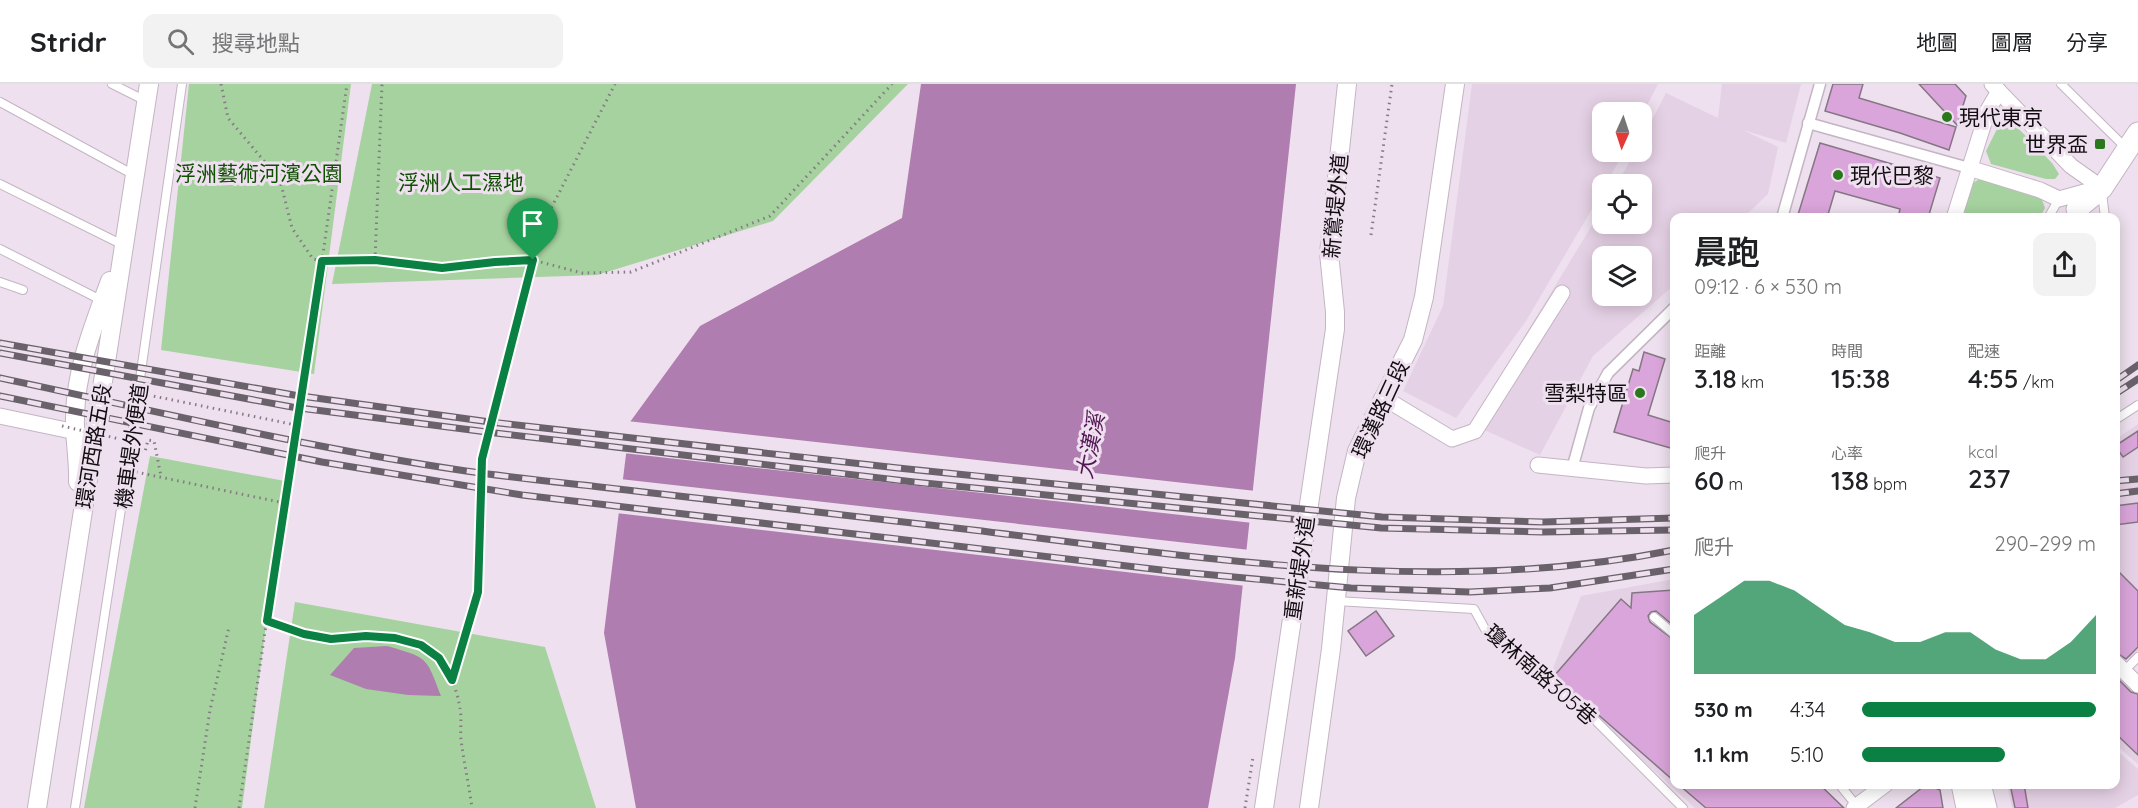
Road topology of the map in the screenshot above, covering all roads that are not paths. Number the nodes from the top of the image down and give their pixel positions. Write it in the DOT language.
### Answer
graph roads {
  1 [pos="112,84"];
  2 [pos="182,84"];
  3 [pos="1347,84"];
  4 [pos="1455,84"];
  5 [pos="1820,84"];
  6 [pos="2061,84"];
  7 [pos="1996,87"];
  8 [pos="148,93"];
  9 [pos="0,102"];
  10 [pos="1808,123"];
  11 [pos="2133,142"];
  12 [pos="1969,168"];
  13 [pos="134,175"];
  14 [pos="0,184"];
  15 [pos="2102,188"];
  16 [pos="2076,208"];
  17 [pos="1783,213"];
  18 [pos="1956,213"];
  19 [pos="2104,213"];
  20 [pos="123,245"];
  21 [pos="0,249"];
  22 [pos="0,282"];
  23 [pos="23,290"];
  24 [pos="1562,293"];
  25 [pos="103,301"];
  26 [pos="1670,312"];
  27 [pos="1335,329"];
  28 [pos="1384,398"];
  29 [pos="2138,405"];
  30 [pos="0,416"];
  31 [pos="2120,417"];
  32 [pos="69,429"];
  33 [pos="1538,465"];
  34 [pos="1572,469"];
  35 [pos="1670,475"];
  36 [pos="76,549"];
  37 [pos="1336,601"];
  38 [pos="1654,617"];
  39 [pos="1670,631"];
  40 [pos="2138,657"];
  41 [pos="2120,666"];
  42 [pos="2120,668"];
  43 [pos="2138,685"];
  44 [pos="1842,789"];
  45 [pos="1879,789"];
  46 [pos="1963,789"];
  47 [pos="1981,789"];
  48 [pos="1855,807"];
  49 [pos="37,808"];
  50 [pos="75,808"];
  51 [pos="1264,808"];
  52 [pos="1309,808"];
  53 [pos="1683,808"];
  54 [pos="1967,808"];
  55 [pos="1986,808"];
  1 -- 8 [label="lane"];
  2 -- 50 [label="lane, 機車堤外便道"];
  3 -- 27 [label="street, 新鶯堤外道"];
  4 -- 28 [label="street, 環漢路三段"];
  5 -- 10 [label="street"];
  6 -- 11 [label="lane"];
  7 -- 12 [label="street"];
  7 -- 15 [label="street"];
  8 -- 13 [label="street, 環河西路五段"];
  9 -- 13 [label="lane"];
  10 -- 12 [label="street"];
  10 -- 17 [label="street"];
  11 -- 15 [label="main road"];
  12 -- 16 [label="street"];
  12 -- 18 [label="street"];
  13 -- 20 [label="street, 環河西路五段"];
  14 -- 20 [label="lane"];
  15 -- 16 [label="main road"];
  15 -- 16 [label="street"];
  15 -- 19 [label="lane"];
  20 -- 25 [label="street"];
  20 -- 36 [label="street, 環河西路五段"];
  21 -- 25 [label="lane"];
  22 -- 23 [label="lane"];
  24 -- 28 [label="street"];
  25 -- 32 [label="street"];
  26 -- 34 [label="street"];
  27 -- 51 [label="street, 重新堤外道"];
  28 -- 37 [label="street, 環漢路三段"];
  29 -- 31 [label="lane"];
  30 -- 32 [label="street"];
  32 -- 36 [label="street"];
  33 -- 34 [label="street"];
  34 -- 35 [label="street"];
  36 -- 49 [label="street, 環河西路五段"];
  37 -- 52 [label="street, 環漢路三段"];
  37 -- 53 [label="lane, 瓊林南路305巷"];
  38 -- 39 [label="lane"];
  40 -- 41 [label="lane"];
  42 -- 43 [label="street"];
  44 -- 48 [label="lane"];
  45 -- 48 [label="street"];
  46 -- 54 [label="main road"];
  47 -- 55 [label="main road"];
}
